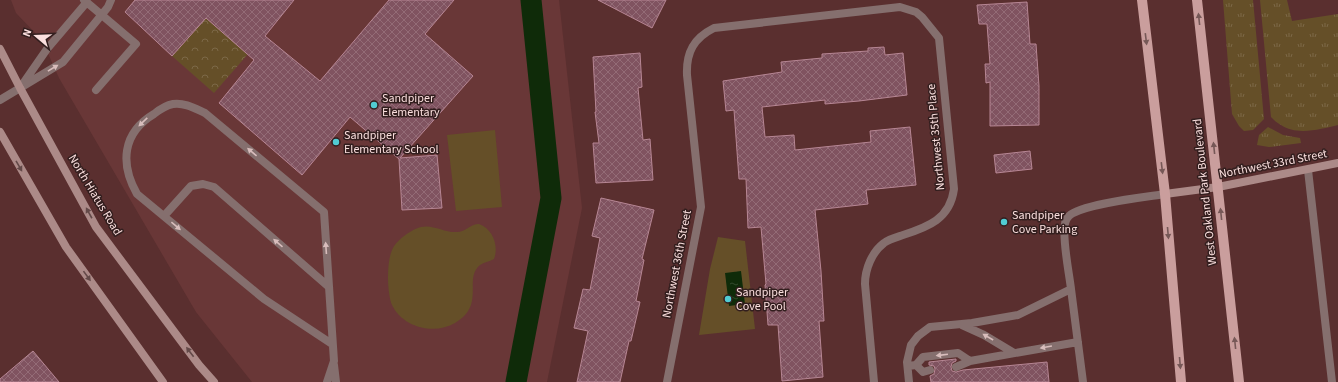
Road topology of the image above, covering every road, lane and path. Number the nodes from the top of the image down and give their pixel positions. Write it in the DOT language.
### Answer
graph roads {
  1 [pos="111,0"];
  2 [pos="1142,0"];
  3 [pos="1197,0"];
  4 [pos="86,1"];
  5 [pos="101,15"];
  6 [pos="922,17"];
  7 [pos="0,49"];
  8 [pos="20,88"];
  9 [pos="96,90"];
  10 [pos="0,100"];
  11 [pos="0,132"];
  12 [pos="1338,163"];
  13 [pos="1308,170"];
  14 [pos="1218,187"];
  15 [pos="1165,194"];
  16 [pos="164,216"];
  17 [pos="329,287"];
  18 [pos="1071,289"];
  19 [pos="961,324"];
  20 [pos="1078,342"];
  21 [pos="332,344"];
  22 [pos="1014,353"];
  23 [pos="970,360"];
  24 [pos="334,361"];
  25 [pos="912,366"];
  26 [pos="956,367"];
  27 [pos="930,370"];
  28 [pos="1334,378"];
  29 [pos="163,382"];
  30 [pos="214,382"];
  31 [pos="327,382"];
  32 [pos="336,382"];
  33 [pos="667,382"];
  34 [pos="874,382"];
  35 [pos="909,382"];
  36 [pos="1083,382"];
  37 [pos="1181,382"];
  38 [pos="1239,382"];
  1 -- 5 [label="street"];
  2 -- 15 [label="main road, one-way"];
  14 -- 3 [label="main road, West Oakland Park Boulevard, one-way"];
  4 -- 5 [label="street"];
  4 -- 8 [label="street"];
  8 -- 5 [label="street, one-way"];
  5 -- 9 [label="street"];
  6 -- 33 [label="street, Northwest 36th Street"];
  6 -- 34 [label="street, Northwest 35th Place"];
  7 -- 8 [label="main road, North Hiatus Road"];
  8 -- 10 [label="street"];
  30 -- 8 [label="main road, North Hiatus Road, one-way"];
  11 -- 29 [label="main road, one-way"];
  12 -- 13 [label="main road, Northwest 33rd Street"];
  13 -- 14 [label="main road, Northwest 33rd Street"];
  13 -- 28 [label="street"];
  14 -- 15 [label="main road, Northwest 33rd Street"];
  38 -- 14 [label="main road, West Oakland Park Boulevard, one-way"];
  15 -- 18 [label="street"];
  15 -- 37 [label="main road, one-way"];
  17 -- 16 [label="street, one-way"];
  17 -- 16 [label="street, one-way"];
  16 -- 21 [label="street, one-way"];
  17 -- 21 [label="street"];
  18 -- 19 [label="street"];
  18 -- 20 [label="street"];
  22 -- 19 [label="street, one-way"];
  19 -- 25 [label="street"];
  20 -- 22 [label="street, one-way"];
  20 -- 36 [label="street"];
  21 -- 24 [label="street"];
  22 -- 23 [label="street"];
  23 -- 25 [label="street, one-way"];
  23 -- 26 [label="street"];
  24 -- 31 [label="street"];
  24 -- 32 [label="street"];
  25 -- 27 [label="street"];
  25 -- 35 [label="street"];
}
